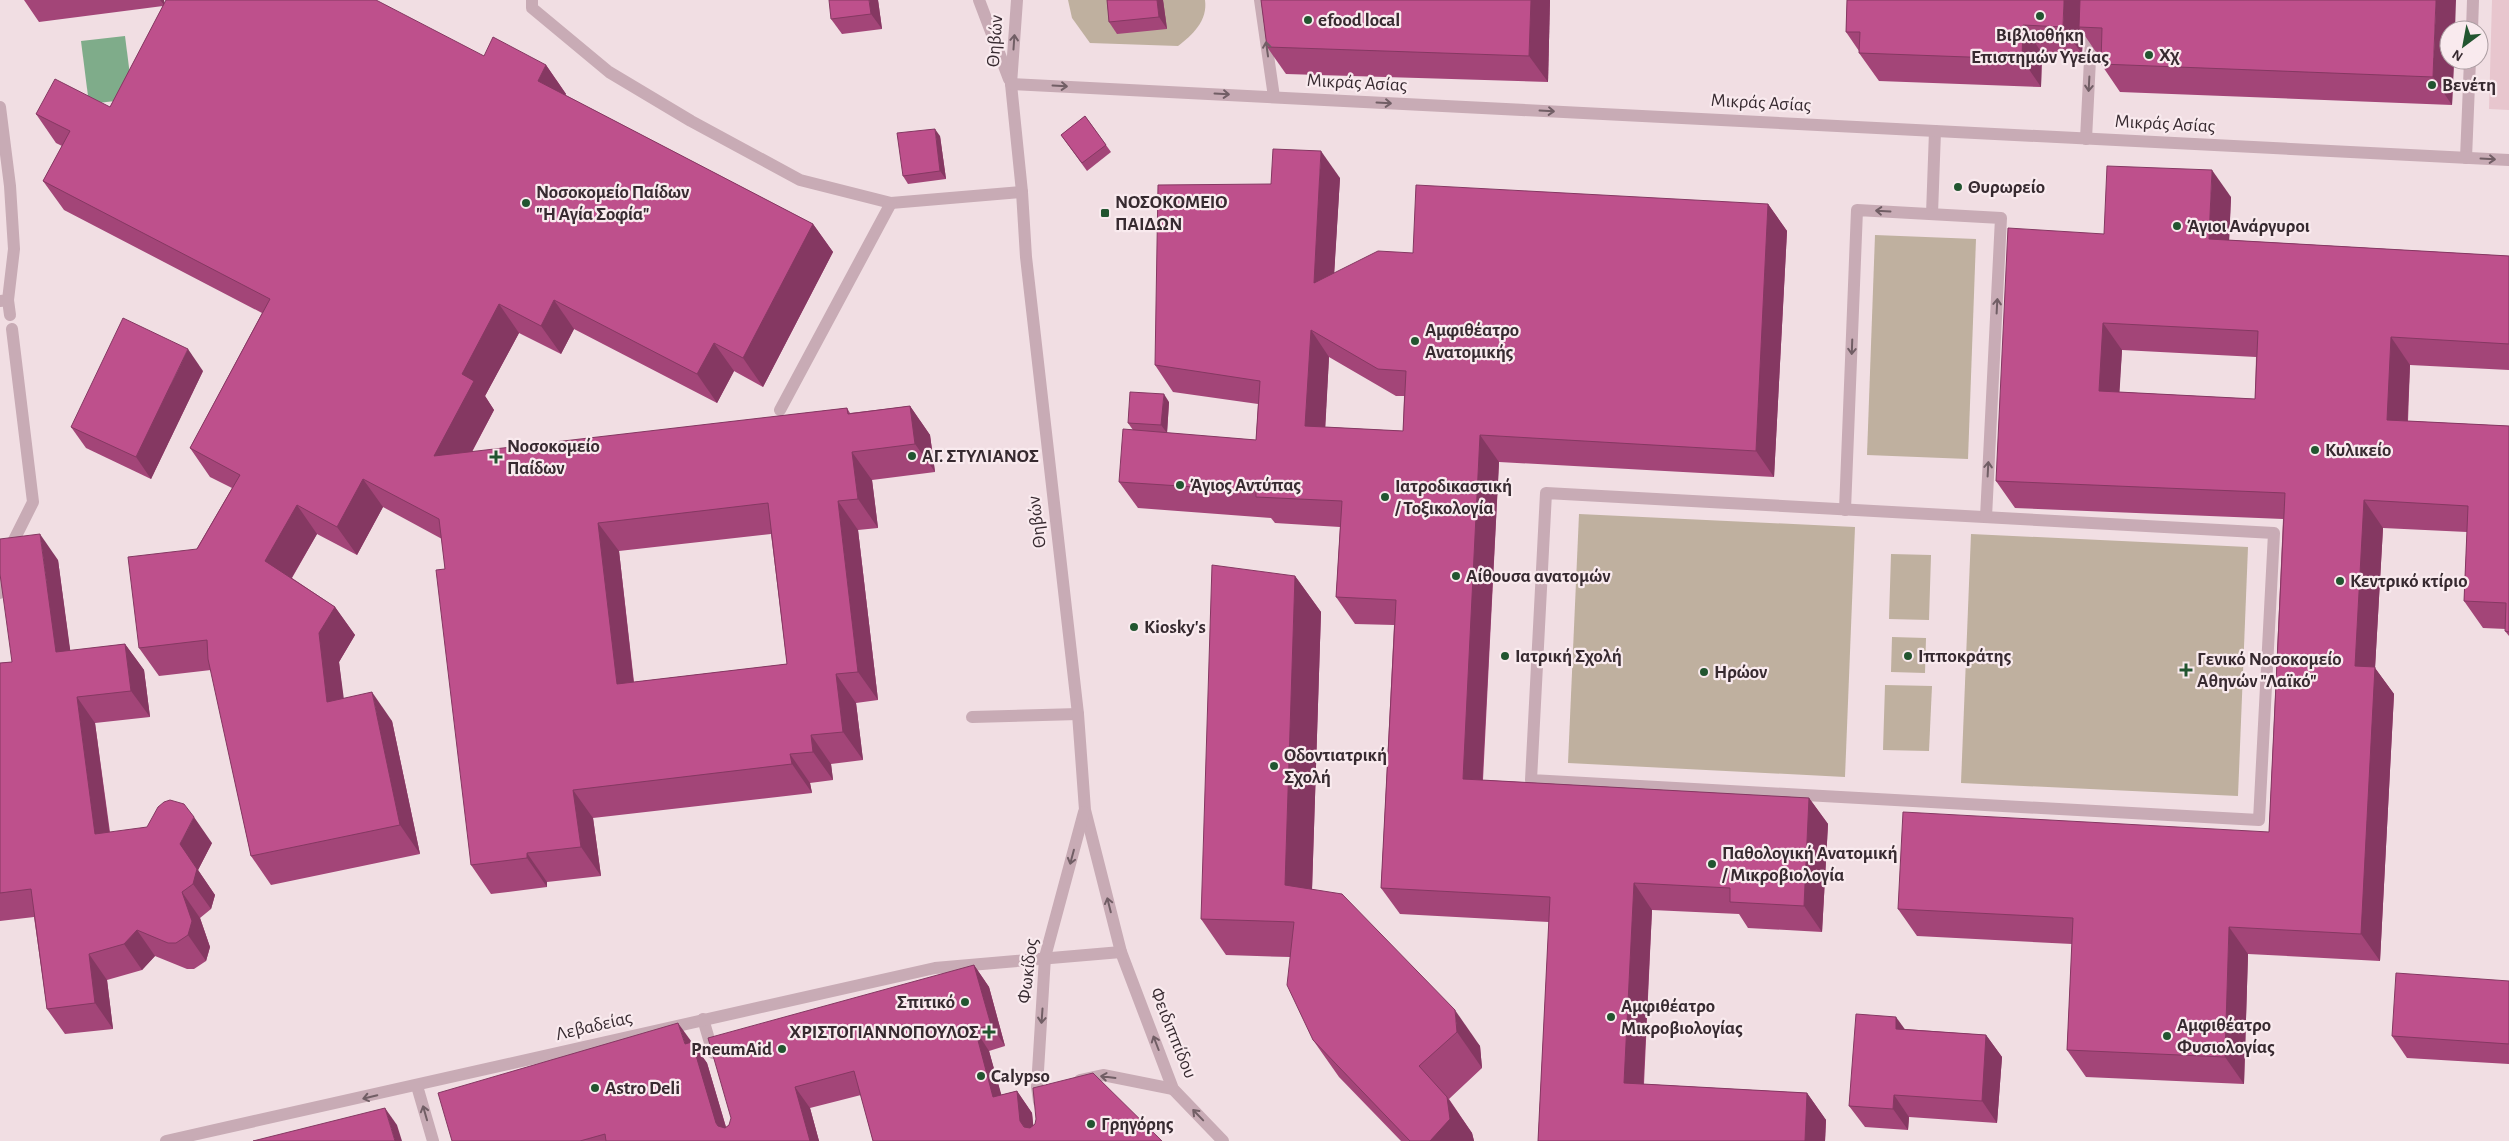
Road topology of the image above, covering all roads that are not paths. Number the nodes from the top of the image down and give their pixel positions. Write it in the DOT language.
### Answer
graph roads {
  1 [pos="532,0"];
  2 [pos="979,0"];
  3 [pos="1017,0"];
  4 [pos="1260,0"];
  5 [pos="2092,0"];
  6 [pos="2473,0"];
  7 [pos="2472,20"];
  8 [pos="2470,70"];
  9 [pos="1011,84"];
  10 [pos="1274,97"];
  11 [pos="0,107"];
  12 [pos="1935,131"];
  13 [pos="2086,139"];
  14 [pos="2466,158"];
  15 [pos="2509,160"];
  16 [pos="1022,192"];
  17 [pos="891,203"];
  18 [pos="1932,214"];
  19 [pos="4,300"];
  20 [pos="10,315"];
  21 [pos="12,329"];
  22 [pos="780,410"];
  23 [pos="1845,510"];
  24 [pos="1986,517"];
  25 [pos="0,594"];
  26 [pos="1078,714"];
  27 [pos="972,717"];
  28 [pos="1085,810"];
  29 [pos="1121,952"];
  30 [pos="1045,958"];
  31 [pos="703,1019"];
  32 [pos="717,1066"];
  33 [pos="1065,1082"];
  34 [pos="417,1086"];
  35 [pos="1173,1089"];
  36 [pos="1040,1115"];
  37 [pos="202,1138"];
  38 [pos="166,1141"];
  39 [pos="433,1141"];
  40 [pos="1223,1141"];
  1 -- 17 [label="street"];
  2 -- 9 [label="street, Θηβών"];
  9 -- 3 [label="street, Θηβών, one-way"];
  10 -- 4 [label="street, one-way"];
  5 -- 13 [label="street, one-way"];
  6 -- 7 [label="street"];
  8 -- 14 [label="street"];
  9 -- 10 [label="street, Μικράς Ασίας, one-way"];
  9 -- 16 [label="street, Θηβών"];
  10 -- 12 [label="street, Μικράς Ασίας, one-way"];
  11 -- 19 [label="street"];
  12 -- 13 [label="street, Μικράς Ασίας"];
  12 -- 18 [label="street"];
  13 -- 14 [label="street, Μικράς Ασίας"];
  14 -- 15 [label="street, Μικράς Ασίας, one-way"];
  16 -- 17 [label="street"];
  16 -- 26 [label="street, Θηβών"];
  17 -- 22 [label="street"];
  18 -- 23 [label="street, one-way"];
  24 -- 18 [label="street, one-way"];
  19 -- 20 [label="street"];
  21 -- 25 [label="street"];
  23 -- 24 [label="street"];
  23 -- 24 [label="street"];
  26 -- 27 [label="street"];
  26 -- 28 [label="street, Θηβών"];
  29 -- 28 [label="street, Θηβών, one-way"];
  28 -- 30 [label="street, Φωκίδος, one-way"];
  29 -- 30 [label="street, Λεβαδείας"];
  35 -- 29 [label="street, Φειδιππίδου, one-way"];
  30 -- 31 [label="street, Λεβαδείας"];
  30 -- 36 [label="street, Φωκίδος, one-way"];
  31 -- 32 [label="street"];
  31 -- 34 [label="street, Λεβαδείας"];
  35 -- 33 [label="street, one-way"];
  34 -- 37 [label="street, Λεβαδείας, one-way"];
  39 -- 34 [label="street, one-way"];
  40 -- 35 [label="street, Φειδιππίδου, one-way"];
  37 -- 38 [label="street, Λεβαδείας"];
}
